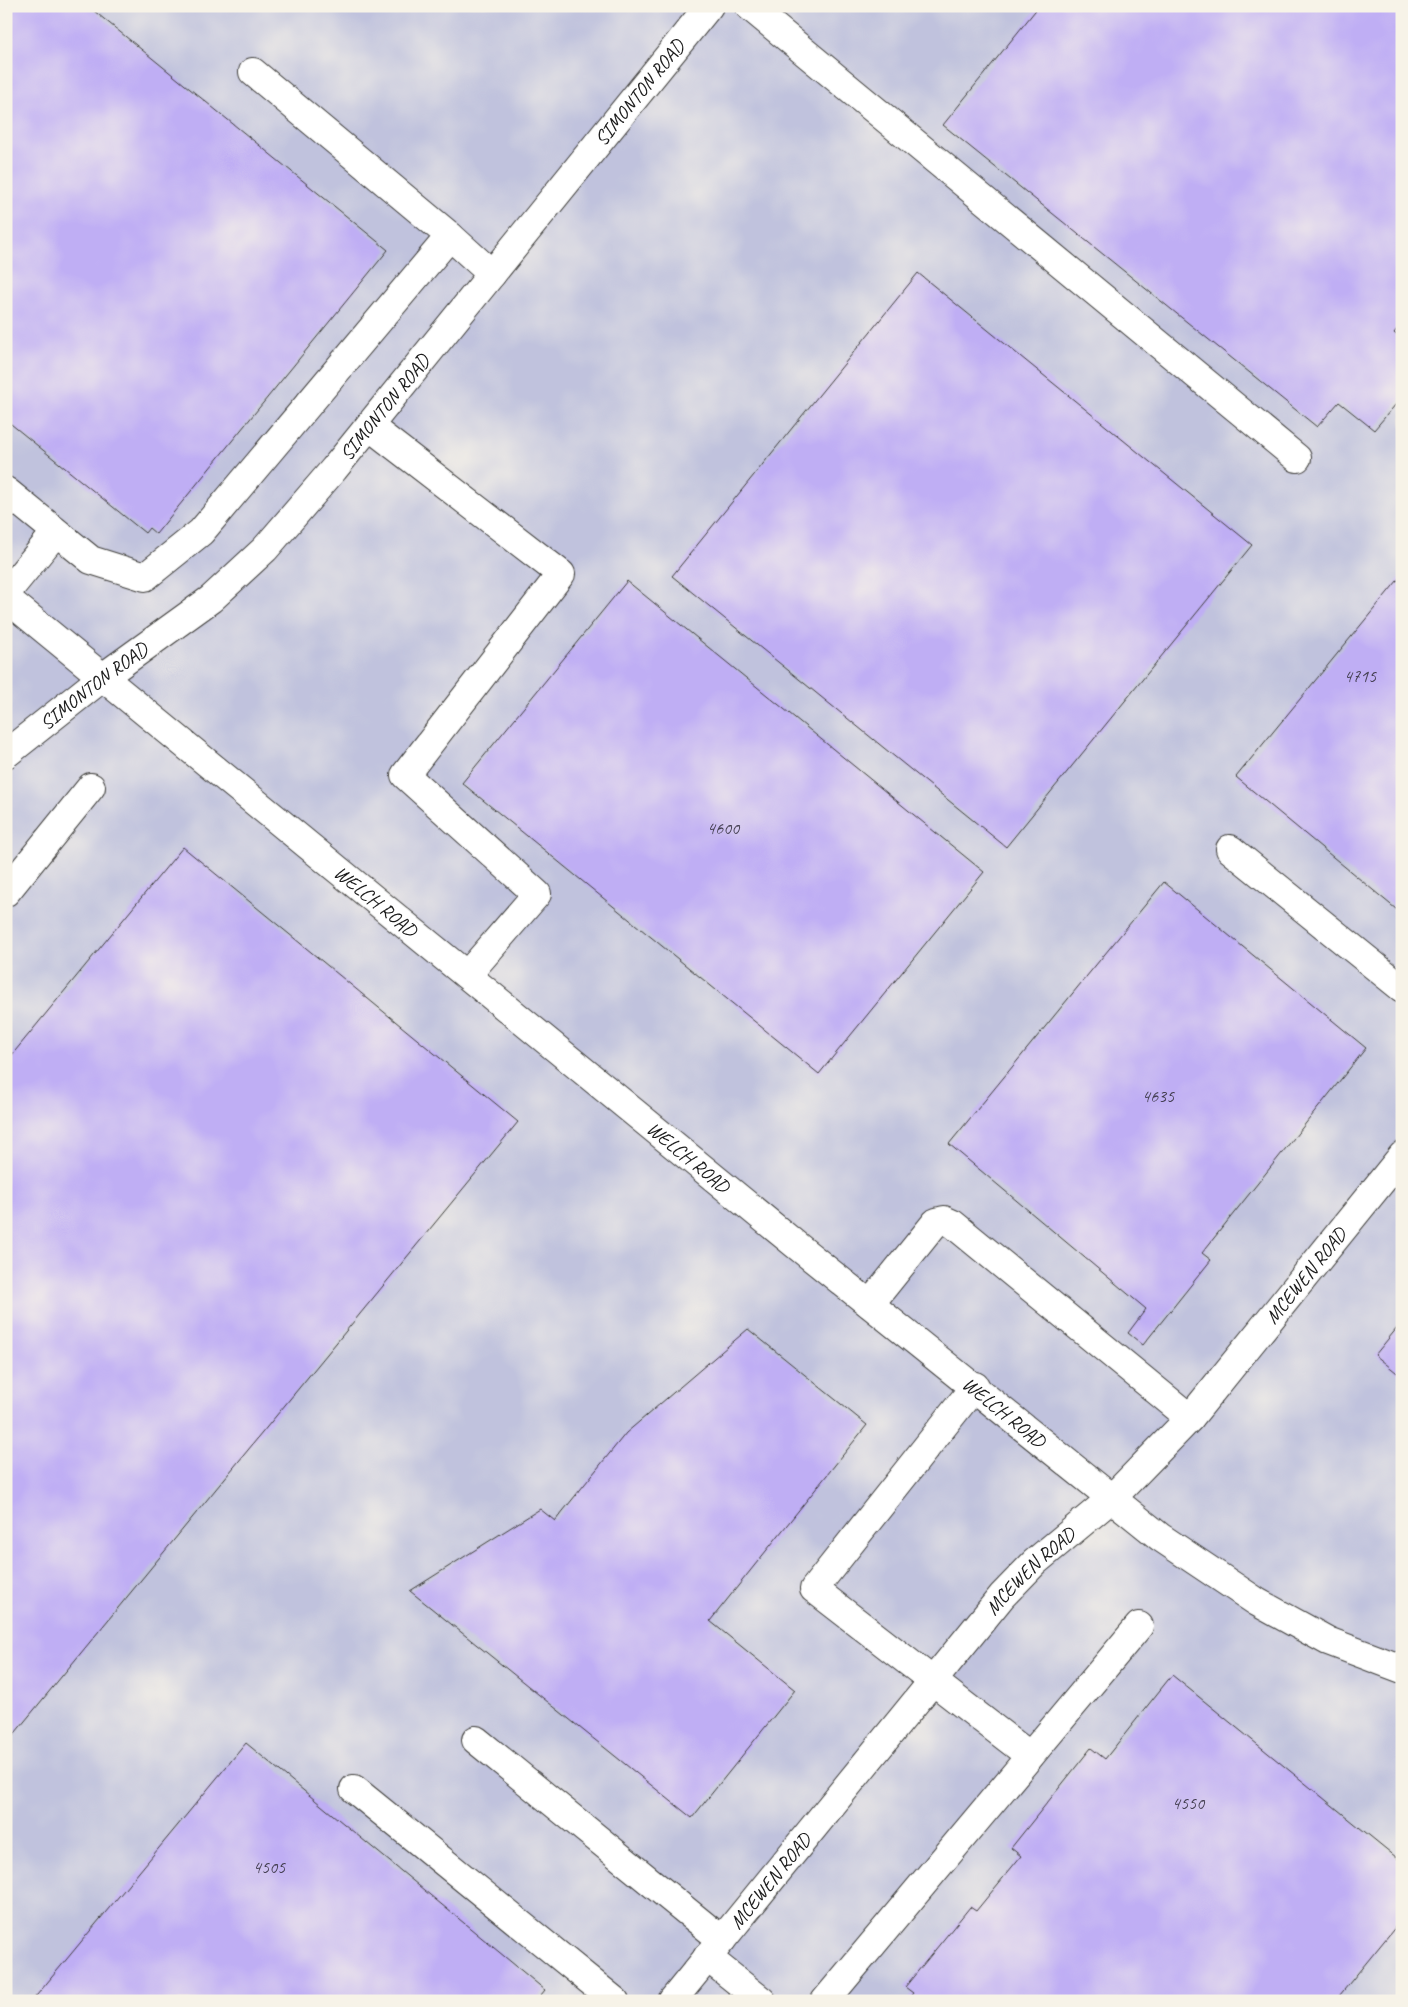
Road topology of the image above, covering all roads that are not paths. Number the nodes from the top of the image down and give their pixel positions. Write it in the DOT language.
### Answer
graph roads {
  1 [pos="709,6"];
  2 [pos="749,6"];
  3 [pos="253,72"];
  4 [pos="450,236"];
  5 [pos="492,274"];
  6 [pos="369,426"];
  7 [pos="1297,458"];
  8 [pos="6,491"];
  9 [pos="56,532"];
  10 [pos="6,593"];
  11 [pos="6,598"];
  12 [pos="103,677"];
  13 [pos="6,754"];
  14 [pos="91,787"];
  15 [pos="1230,849"];
  16 [pos="6,892"];
  17 [pos="467,975"];
  18 [pos="1402,988"];
  19 [pos="1402,1156"];
  20 [pos="870,1304"];
  21 [pos="975,1386"];
  22 [pos="1190,1418"];
  23 [pos="1112,1498"];
  24 [pos="1139,1626"];
  25 [pos="1402,1669"];
  26 [pos="933,1681"];
  27 [pos="476,1740"];
  28 [pos="1030,1756"];
  29 [pos="354,1789"];
  30 [pos="714,1949"];
  31 [pos="615,2001"];
  32 [pos="672,2001"];
  33 [pos="762,2001"];
  34 [pos="825,2001"];
  1 -- 5 [label="street, SIMONTON ROAD"];
  2 -- 7 [label="street"];
  3 -- 4 [label="street"];
  4 -- 5 [label="street"];
  4 -- 9 [label="street"];
  5 -- 6 [label="street, SIMONTON ROAD"];
  6 -- 12 [label="street, SIMONTON ROAD"];
  6 -- 17 [label="street"];
  8 -- 9 [label="street"];
  9 -- 10 [label="street"];
  11 -- 12 [label="street, WELCH ROAD"];
  12 -- 13 [label="street, SIMONTON ROAD"];
  12 -- 17 [label="street, WELCH ROAD"];
  14 -- 16 [label="street"];
  15 -- 18 [label="street"];
  17 -- 20 [label="street, WELCH ROAD"];
  19 -- 22 [label="street, MCEWEN ROAD"];
  20 -- 21 [label="street, WELCH ROAD"];
  20 -- 22 [label="street"];
  21 -- 23 [label="street, WELCH ROAD"];
  21 -- 26 [label="street"];
  22 -- 23 [label="street, MCEWEN ROAD"];
  23 -- 25 [label="street, WELCH ROAD"];
  23 -- 26 [label="street, MCEWEN ROAD"];
  24 -- 28 [label="street"];
  26 -- 28 [label="street"];
  26 -- 30 [label="street, MCEWEN ROAD"];
  27 -- 30 [label="street"];
  28 -- 34 [label="street"];
  29 -- 31 [label="street"];
  30 -- 32 [label="street, MCEWEN ROAD"];
  30 -- 33 [label="street"];
}
